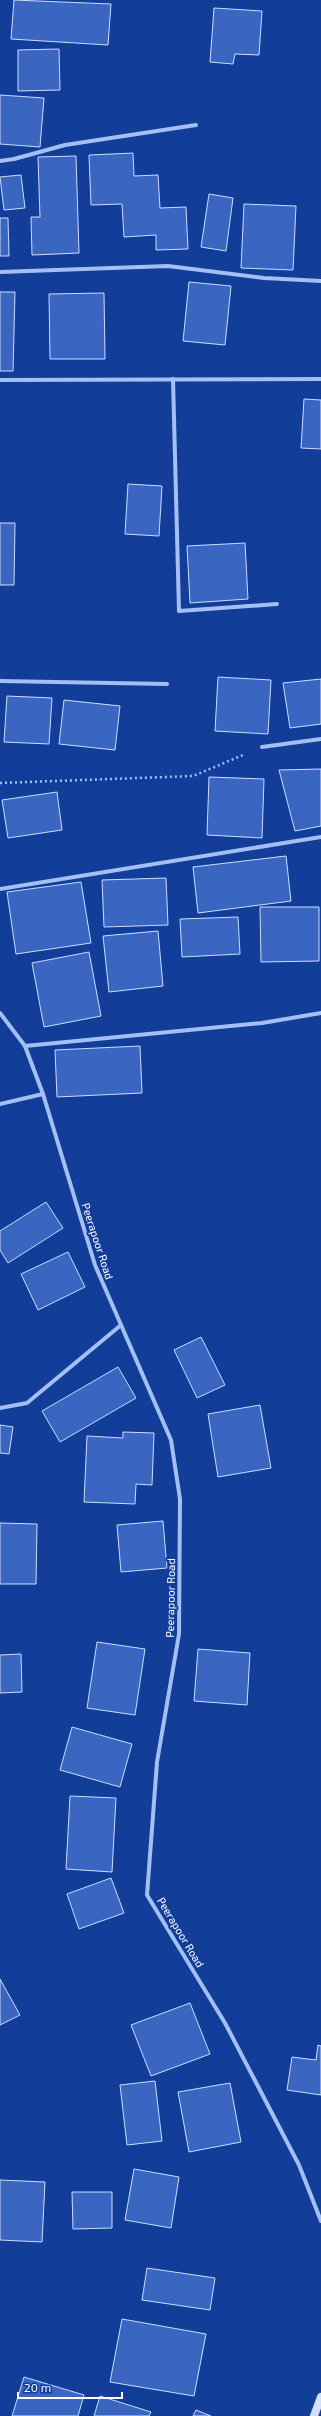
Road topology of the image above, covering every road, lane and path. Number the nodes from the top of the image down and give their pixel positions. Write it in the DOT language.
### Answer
graph roads {
  1 [pos="196,126"];
  2 [pos="0,161"];
  3 [pos="0,272"];
  4 [pos="321,281"];
  5 [pos="173,379"];
  6 [pos="321,379"];
  7 [pos="0,380"];
  8 [pos="277,604"];
  9 [pos="0,681"];
  10 [pos="167,684"];
  11 [pos="321,739"];
  12 [pos="262,747"];
  13 [pos="0,783"];
  14 [pos="321,837"];
  15 [pos="0,889"];
  16 [pos="0,1013"];
  17 [pos="321,1013"];
  18 [pos="25,1046"];
  19 [pos="43,1094"];
  20 [pos="0,1104"];
  21 [pos="121,1325"];
  22 [pos="0,1408"];
  23 [pos="321,2221"];
  24 [pos="321,2397"];
  25 [pos="314,2416"];
  1 -- 2 [label="street"];
  3 -- 4 [label="street"];
  5 -- 6 [label="street"];
  5 -- 7 [label="street"];
  5 -- 8 [label="street"];
  9 -- 10 [label="street"];
  11 -- 12 [label="street"];
  12 -- 13 [label="path"];
  14 -- 15 [label="street"];
  16 -- 18 [label="street, Peerapoor Road"];
  17 -- 18 [label="street"];
  18 -- 19 [label="street, Peerapoor Road"];
  19 -- 20 [label="street"];
  19 -- 21 [label="street, Peerapoor Road"];
  21 -- 22 [label="street"];
  21 -- 23 [label="street, Peerapoor Road"];
  24 -- 25 [label="main road"];
}
